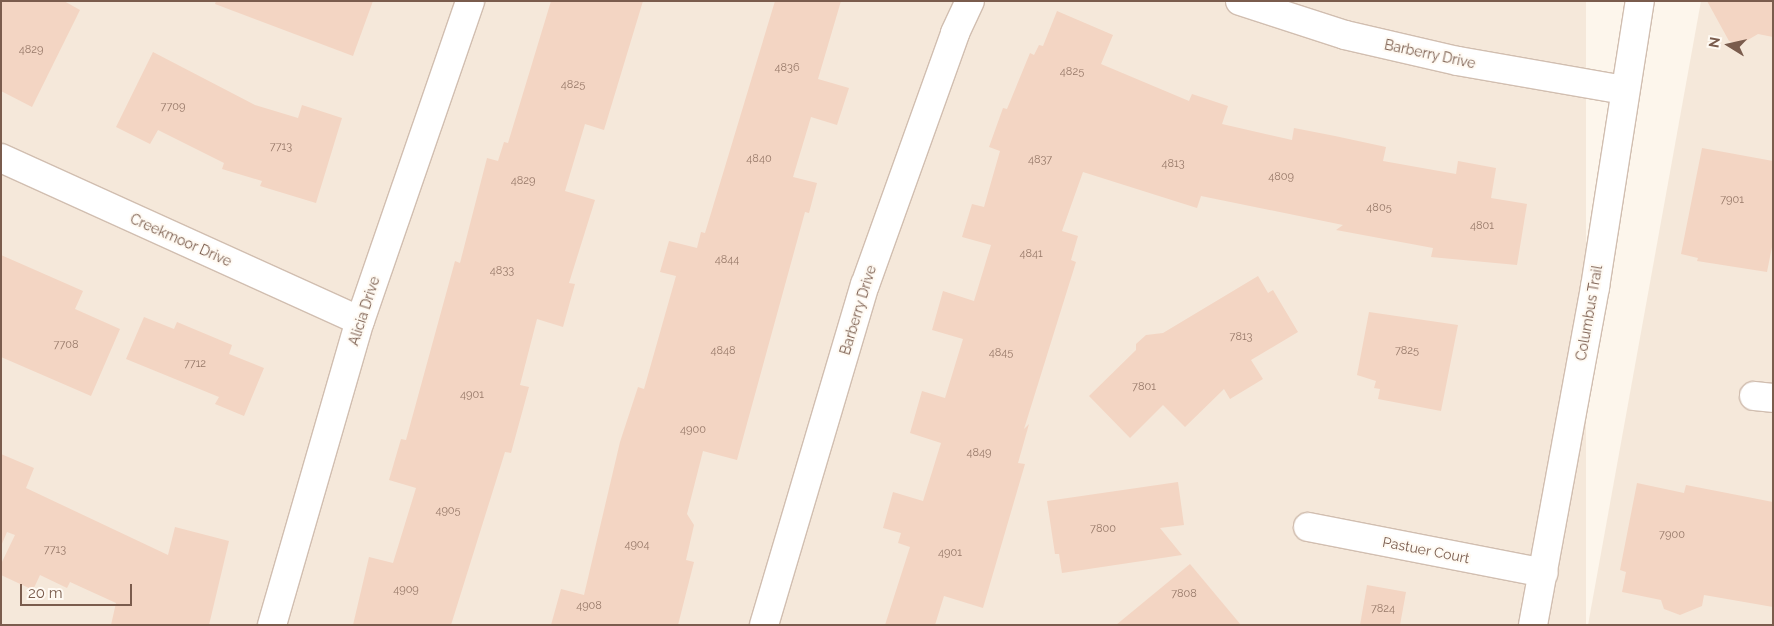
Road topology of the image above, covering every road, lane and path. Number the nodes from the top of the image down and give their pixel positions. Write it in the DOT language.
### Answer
graph roads {
  1 [pos="470,1"];
  2 [pos="970,1"];
  3 [pos="1240,1"];
  4 [pos="1640,1"];
  5 [pos="1624,90"];
  6 [pos="1,158"];
  7 [pos="360,321"];
  8 [pos="1308,527"];
  9 [pos="1544,573"];
  10 [pos="272,625"];
  11 [pos="764,625"];
  12 [pos="1533,625"];
  1 -- 7 [label="street, Alicia Drive"];
  2 -- 11 [label="street, Barberry Drive"];
  3 -- 5 [label="street, Barberry Drive"];
  4 -- 5 [label="street, Columbus Trail"];
  5 -- 9 [label="street, Columbus Trail"];
  6 -- 7 [label="street, Creekmoor Drive"];
  7 -- 10 [label="street, Alicia Drive"];
  8 -- 9 [label="street, Pastuer Court"];
  9 -- 12 [label="street, Columbus Trail"];
}
